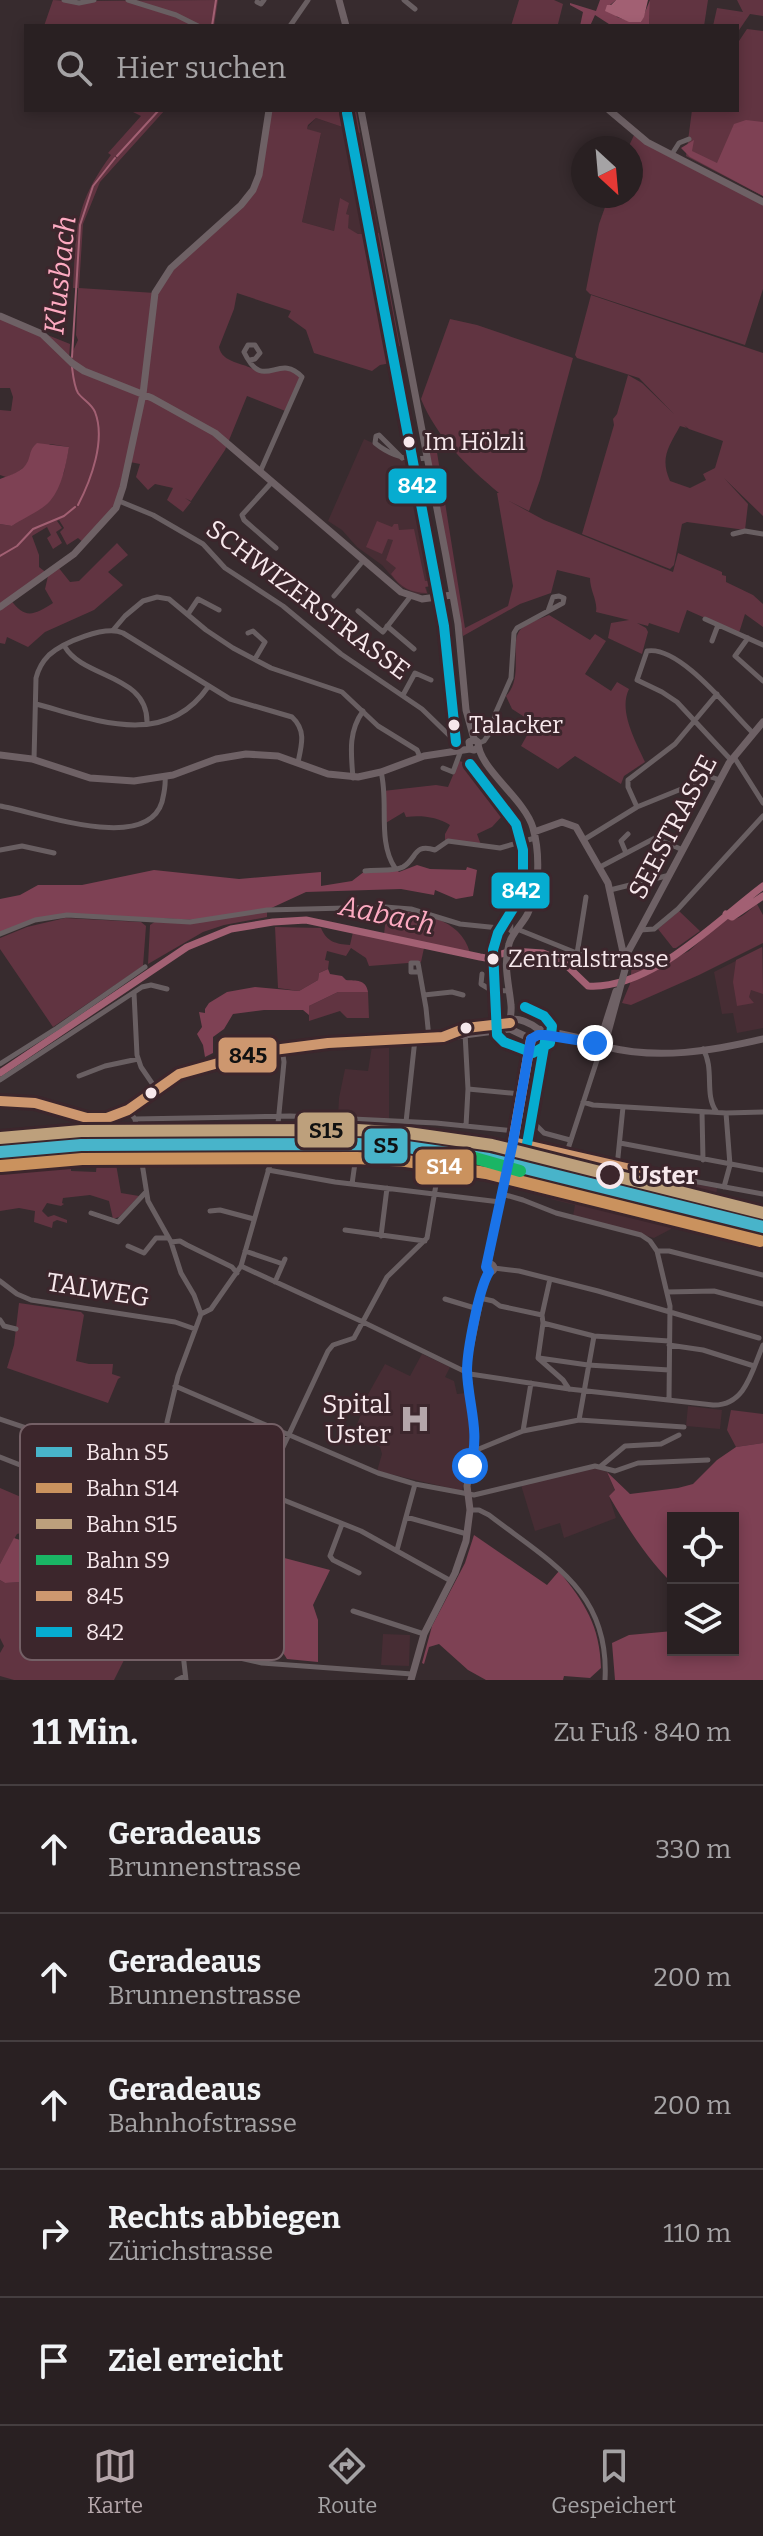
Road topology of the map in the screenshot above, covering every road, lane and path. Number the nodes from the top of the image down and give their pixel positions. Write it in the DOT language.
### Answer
graph roads {
  1 [pos="64,0"];
  2 [pos="94,0"];
  3 [pos="128,0"];
  4 [pos="264,0"];
  5 [pos="308,0"];
  6 [pos="339,0"];
  7 [pos="404,0"];
  8 [pos="257,2"];
  9 [pos="415,9"];
  10 [pos="194,24"];
  11 [pos="291,24"];
  12 [pos="345,24"];
  13 [pos="269,112"];
  14 [pos="361,112"];
  15 [pos="611,112"];
  16 [pos="689,139"];
  17 [pos="671,155"];
  18 [pos="763,202"];
  19 [pos="0,316"];
  20 [pos="250,360"];
  21 [pos="143,394"];
  22 [pos="375,443"];
  23 [pos="427,458"];
  24 [pos="260,472"];
  25 [pos="272,482"];
  26 [pos="119,501"];
  27 [pos="733,534"];
  28 [pos="763,534"];
  29 [pos="276,548"];
  30 [pos="363,561"];
  31 [pos="452,595"];
  32 [pos="334,596"];
  33 [pos="410,597"];
  34 [pos="0,607"];
  35 [pos="219,610"];
  36 [pos="358,611"];
  37 [pos="548,611"];
  38 [pos="188,614"];
  39 [pos="705,619"];
  40 [pos="718,625"];
  41 [pos="387,626"];
  42 [pos="114,629"];
  43 [pos="248,633"];
  44 [pos="748,638"];
  45 [pos="712,641"];
  46 [pos="763,645"];
  47 [pos="65,646"];
  48 [pos="414,649"];
  49 [pos="255,659"];
  50 [pos="431,680"];
  51 [pos="763,681"];
  52 [pos="208,687"];
  53 [pos="717,694"];
  54 [pos="403,695"];
  55 [pos="36,704"];
  56 [pos="363,711"];
  57 [pos="694,721"];
  58 [pos="147,724"];
  59 [pos="762,726"];
  60 [pos="753,733"];
  61 [pos="473,745"];
  62 [pos="458,749"];
  63 [pos="0,755"];
  64 [pos="420,757"];
  65 [pos="732,758"];
  66 [pos="34,760"];
  67 [pos="298,762"];
  68 [pos="443,768"];
  69 [pos="381,772"];
  70 [pos="165,777"];
  71 [pos="353,778"];
  72 [pos="720,780"];
  73 [pos="763,803"];
  74 [pos="0,806"];
  75 [pos="637,807"];
  76 [pos="763,816"];
  77 [pos="628,834"];
  78 [pos="534,835"];
  79 [pos="585,839"];
  80 [pos="0,850"];
  81 [pos="683,850"];
  82 [pos="54,853"];
  83 [pos="626,853"];
  84 [pos="600,867"];
  85 [pos="395,868"];
  86 [pos="365,871"];
  87 [pos="670,875"];
  88 [pos="610,890"];
  89 [pos="586,897"];
  90 [pos="509,900"];
  91 [pos="642,926"];
  92 [pos="514,931"];
  93 [pos="0,934"];
  94 [pos="577,954"];
  95 [pos="623,956"];
  96 [pos="145,967"];
  97 [pos="418,972"];
  98 [pos="482,974"];
  99 [pos="167,989"];
  100 [pos="509,991"];
  101 [pos="134,993"];
  102 [pos="424,995"];
  103 [pos="463,995"];
  104 [pos="512,1022"];
  105 [pos="476,1026"];
  106 [pos="464,1034"];
  107 [pos="538,1034"];
  108 [pos="443,1037"];
  109 [pos="763,1037"];
  110 [pos="429,1038"];
  111 [pos="415,1039"];
  112 [pos="603,1041"];
  113 [pos="282,1047"];
  114 [pos="714,1048"];
  115 [pos="703,1049"];
  116 [pos="138,1059"];
  117 [pos="709,1062"];
  118 [pos="0,1064"];
  119 [pos="79,1076"];
  120 [pos="0,1080"];
  121 [pos="156,1089"];
  122 [pos="468,1089"];
  123 [pos="521,1094"];
  124 [pos="0,1101"];
  125 [pos="583,1102"];
  126 [pos="620,1107"];
  127 [pos="518,1109"];
  128 [pos="128,1110"];
  129 [pos="530,1111"];
  130 [pos="716,1111"];
  131 [pos="702,1112"];
  132 [pos="763,1112"];
  133 [pos="726,1113"];
  134 [pos="278,1116"];
  135 [pos="135,1119"];
  136 [pos="406,1122"];
  137 [pos="466,1126"];
  138 [pos="515,1131"];
  139 [pos="570,1140"];
  140 [pos="513,1142"];
  141 [pos="620,1143"];
  142 [pos="274,1149"];
  143 [pos="357,1149"];
  144 [pos="140,1150"];
  145 [pos="441,1155"];
  146 [pos="566,1155"];
  147 [pos="703,1160"];
  148 [pos="730,1165"];
  149 [pos="617,1167"];
  150 [pos="268,1170"];
  151 [pos="507,1170"];
  152 [pos="763,1170"];
  153 [pos="352,1184"];
  154 [pos="724,1187"];
  155 [pos="387,1188"];
  156 [pos="145,1193"];
  157 [pos="435,1194"];
  158 [pos="763,1194"];
  159 [pos="501,1198"];
  160 [pos="210,1211"];
  161 [pos="91,1213"];
  162 [pos="254,1219"];
  163 [pos="345,1230"];
  164 [pos="381,1236"];
  165 [pos="170,1240"];
  166 [pos="426,1241"];
  167 [pos="128,1246"];
  168 [pos="245,1251"];
  169 [pos="657,1251"];
  170 [pos="490,1268"];
  171 [pos="239,1269"];
  172 [pos="763,1275"];
  173 [pos="550,1279"];
  174 [pos="0,1281"];
  175 [pos="275,1282"];
  176 [pos="667,1292"];
  177 [pos="480,1298"];
  178 [pos="445,1299"];
  179 [pos="763,1304"];
  180 [pos="478,1309"];
  181 [pos="670,1310"];
  182 [pos="201,1314"];
  183 [pos="542,1315"];
  184 [pos="0,1320"];
  185 [pos="363,1322"];
  186 [pos="543,1323"];
  187 [pos="16,1329"];
  188 [pos="195,1329"];
  189 [pos="594,1336"];
  190 [pos="761,1336"];
  191 [pos="669,1343"];
  192 [pos="763,1345"];
  193 [pos="538,1358"];
  194 [pos="588,1365"];
  195 [pos="754,1366"];
  196 [pos="669,1370"];
  197 [pos="467,1372"];
  198 [pos="531,1383"];
  199 [pos="175,1386"];
  200 [pos="569,1389"];
  201 [pos="584,1391"];
  202 [pos="669,1400"];
  203 [pos="0,1419"];
  204 [pos="579,1420"];
  205 [pos="167,1424"];
  206 [pos="264,1424"];
  207 [pos="20,1426"];
  208 [pos="684,1427"];
  209 [pos="523,1431"];
  210 [pos="284,1433"];
  211 [pos="287,1434"];
  212 [pos="679,1435"];
  213 [pos="284,1441"];
  214 [pos="474,1451"];
  215 [pos="0,1457"];
  216 [pos="708,1460"];
  217 [pos="20,1465"];
  218 [pos="601,1466"];
  219 [pos="415,1484"];
  220 [pos="469,1494"];
  221 [pos="284,1501"];
  222 [pos="470,1510"];
  223 [pos="406,1517"];
  224 [pos="342,1524"];
  225 [pos="467,1534"];
  226 [pos="397,1550"];
  227 [pos="359,1573"];
  228 [pos="451,1581"];
  229 [pos="353,1611"];
  230 [pos="424,1634"];
  231 [pos="249,1660"];
  232 [pos="411,1677"];
  233 [pos="186,1678"];
  234 [pos="177,1680"];
  235 [pos="605,1680"];
  1 -- 2 [label="street"];
  3 -- 10 [label="street"];
  4 -- 8 [label="street"];
  5 -- 11 [label="street"];
  6 -- 12 [label="main road"];
  7 -- 9 [label="street"];
  13 -- 21 [label="main road"];
  14 -- 23 [label="main road"];
  15 -- 17 [label="main road"];
  16 -- 17 [label="street"];
  17 -- 18 [label="main road"];
  19 -- 21 [label="main road"];
  20 -- 24 [label="street"];
  21 -- 24 [label="main road"];
  21 -- 26 [label="main road"];
  22 -- 23 [label="street"];
  23 -- 31 [label="main road"];
  24 -- 25 [label="main road"];
  25 -- 29 [label="street"];
  25 -- 30 [label="main road"];
  26 -- 34 [label="main road"];
  26 -- 54 [label="street, SCHWIZERSTRASSE"];
  27 -- 28 [label="street"];
  30 -- 32 [label="street"];
  30 -- 33 [label="main road"];
  31 -- 33 [label="main road"];
  31 -- 61 [label="main road"];
  33 -- 41 [label="street"];
  35 -- 38 [label="street"];
  36 -- 41 [label="street"];
  37 -- 61 [label="street"];
  38 -- 42 [label="street"];
  38 -- 49 [label="street"];
  39 -- 40 [label="street"];
  40 -- 44 [label="street"];
  40 -- 45 [label="street"];
  41 -- 48 [label="street"];
  42 -- 47 [label="street"];
  42 -- 52 [label="street"];
  43 -- 49 [label="street"];
  44 -- 46 [label="street"];
  44 -- 51 [label="street"];
  47 -- 55 [label="street"];
  47 -- 58 [label="street"];
  49 -- 56 [label="street"];
  50 -- 54 [label="street"];
  52 -- 58 [label="street"];
  52 -- 67 [label="street"];
  53 -- 57 [label="street"];
  53 -- 57 [label="street"];
  53 -- 60 [label="street"];
  54 -- 62 [label="street, SCHWIZERSTRASSE"];
  55 -- 58 [label="street"];
  55 -- 66 [label="street"];
  56 -- 64 [label="street"];
  56 -- 71 [label="street"];
  57 -- 65 [label="street"];
  57 -- 75 [label="street"];
  59 -- 60 [label="main road, SEESTRASSE"];
  60 -- 65 [label="main road, SEESTRASSE"];
  61 -- 62 [label="main road"];
  61 -- 78 [label="main road"];
  62 -- 64 [label="main road"];
  62 -- 68 [label="street"];
  63 -- 66 [label="main road"];
  64 -- 69 [label="main road"];
  65 -- 72 [label="main road, SEESTRASSE"];
  65 -- 73 [label="street"];
  66 -- 70 [label="main road"];
  67 -- 70 [label="main road"];
  67 -- 71 [label="main road"];
  69 -- 71 [label="main road"];
  69 -- 85 [label="street"];
  70 -- 74 [label="street"];
  72 -- 75 [label="street"];
  72 -- 81 [label="main road, SEESTRASSE"];
  75 -- 79 [label="street"];
  76 -- 91 [label="street"];
  77 -- 83 [label="street"];
  78 -- 79 [label="main road"];
  78 -- 85 [label="street"];
  78 -- 92 [label="main road"];
  79 -- 84 [label="main road"];
  80 -- 82 [label="street"];
  81 -- 83 [label="street"];
  81 -- 87 [label="main road, SEESTRASSE"];
  83 -- 84 [label="street"];
  84 -- 88 [label="main road"];
  85 -- 86 [label="street"];
  87 -- 88 [label="street"];
  87 -- 91 [label="main road, SEESTRASSE"];
  88 -- 95 [label="main road"];
  89 -- 94 [label="street"];
  90 -- 92 [label="street"];
  91 -- 95 [label="main road, SEESTRASSE"];
  92 -- 93 [label="street"];
  92 -- 94 [label="street"];
  92 -- 100 [label="main road"];
  94 -- 95 [label="street"];
  95 -- 112 [label="main road, SEESTRASSE"];
  96 -- 118 [label="street"];
  97 -- 102 [label="street"];
  98 -- 100 [label="street"];
  99 -- 101 [label="street"];
  100 -- 104 [label="main road"];
  101 -- 116 [label="street"];
  101 -- 120 [label="street"];
  102 -- 103 [label="street"];
  102 -- 110 [label="street"];
  104 -- 105 [label="main road"];
  104 -- 106 [label="main road"];
  104 -- 107 [label="main road"];
  104 -- 107 [label="main road"];
  105 -- 106 [label="street"];
  105 -- 108 [label="main road"];
  106 -- 108 [label="main road"];
  106 -- 122 [label="street"];
  107 -- 112 [label="main road"];
  107 -- 123 [label="main road"];
  107 -- 129 [label="street"];
  108 -- 110 [label="main road"];
  109 -- 112 [label="main road"];
  109 -- 114 [label="main road"];
  110 -- 111 [label="main road"];
  111 -- 113 [label="main road"];
  111 -- 136 [label="street"];
  112 -- 115 [label="main road"];
  112 -- 125 [label="street"];
  113 -- 121 [label="main road"];
  113 -- 134 [label="street"];
  114 -- 115 [label="main road"];
  114 -- 117 [label="street"];
  115 -- 117 [label="street"];
  116 -- 119 [label="street"];
  116 -- 121 [label="street"];
  117 -- 130 [label="street"];
  121 -- 128 [label="main road"];
  122 -- 123 [label="street"];
  122 -- 137 [label="street"];
  123 -- 127 [label="main road"];
  124 -- 128 [label="main road"];
  125 -- 126 [label="street"];
  125 -- 139 [label="street"];
  126 -- 131 [label="street"];
  126 -- 141 [label="street"];
  127 -- 129 [label="street"];
  127 -- 138 [label="main road"];
  128 -- 135 [label="street"];
  129 -- 139 [label="street"];
  130 -- 131 [label="street"];
  130 -- 133 [label="street"];
  131 -- 147 [label="street"];
  132 -- 133 [label="street"];
  133 -- 148 [label="street"];
  134 -- 135 [label="street"];
  134 -- 136 [label="street"];
  134 -- 142 [label="street"];
  135 -- 144 [label="street"];
  136 -- 137 [label="street"];
  137 -- 138 [label="street"];
  138 -- 140 [label="main road"];
  139 -- 146 [label="street"];
  140 -- 146 [label="street"];
  140 -- 151 [label="main road"];
  141 -- 147 [label="street"];
  141 -- 149 [label="street"];
  142 -- 143 [label="street"];
  142 -- 144 [label="street"];
  142 -- 150 [label="street"];
  143 -- 145 [label="street"];
  143 -- 153 [label="street"];
  144 -- 156 [label="street"];
  145 -- 151 [label="street"];
  145 -- 157 [label="street"];
  146 -- 149 [label="street"];
  147 -- 148 [label="street"];
  148 -- 152 [label="street"];
  148 -- 154 [label="street"];
  149 -- 154 [label="street"];
  150 -- 153 [label="street"];
  150 -- 162 [label="street"];
  151 -- 159 [label="main road"];
  153 -- 155 [label="street"];
  154 -- 158 [label="street"];
  155 -- 157 [label="street"];
  155 -- 164 [label="street"];
  156 -- 161 [label="street"];
  156 -- 165 [label="street"];
  157 -- 159 [label="street"];
  157 -- 166 [label="street"];
  159 -- 169 [label="street"];
  159 -- 170 [label="main road"];
  160 -- 162 [label="street"];
  162 -- 168 [label="street"];
  163 -- 164 [label="street"];
  164 -- 166 [label="street"];
  165 -- 167 [label="street"];
  165 -- 171 [label="street"];
  165 -- 182 [label="street"];
  166 -- 185 [label="street"];
  168 -- 171 [label="street"];
  168 -- 175 [label="street"];
  169 -- 172 [label="street"];
  169 -- 176 [label="street"];
  170 -- 173 [label="street"];
  170 -- 177 [label="main road"];
  171 -- 175 [label="street"];
  171 -- 182 [label="street"];
  173 -- 181 [label="street"];
  173 -- 183 [label="street"];
  174 -- 188 [label="street, TALWEG"];
  175 -- 185 [label="street"];
  176 -- 179 [label="street"];
  176 -- 181 [label="street"];
  177 -- 180 [label="main road"];
  177 -- 183 [label="street"];
  178 -- 180 [label="street"];
  180 -- 197 [label="main road"];
  181 -- 190 [label="street"];
  181 -- 191 [label="street"];
  182 -- 188 [label="street"];
  183 -- 186 [label="street"];
  184 -- 187 [label="street"];
  185 -- 197 [label="street"];
  185 -- 211 [label="street"];
  186 -- 189 [label="street"];
  186 -- 193 [label="street"];
  188 -- 199 [label="street"];
  189 -- 191 [label="street"];
  189 -- 194 [label="street"];
  190 -- 192 [label="street"];
  191 -- 195 [label="street"];
  191 -- 196 [label="street"];
  192 -- 195 [label="street"];
  193 -- 194 [label="street"];
  193 -- 200 [label="street"];
  194 -- 196 [label="street"];
  194 -- 201 [label="street"];
  195 -- 202 [label="street"];
  196 -- 202 [label="street"];
  197 -- 198 [label="street"];
  197 -- 214 [label="main road"];
  198 -- 200 [label="street"];
  198 -- 209 [label="street"];
  199 -- 205 [label="street"];
  199 -- 206 [label="street"];
  200 -- 201 [label="street"];
  201 -- 202 [label="street"];
  201 -- 204 [label="street"];
  203 -- 207 [label="street"];
  204 -- 208 [label="street"];
  204 -- 209 [label="street"];
  209 -- 214 [label="street"];
  210 -- 211 [label="street"];
  211 -- 213 [label="street"];
  211 -- 219 [label="street"];
  212 -- 218 [label="street"];
  214 -- 220 [label="main road"];
  215 -- 217 [label="street"];
  216 -- 218 [label="street"];
  218 -- 220 [label="street"];
  219 -- 220 [label="street"];
  219 -- 223 [label="street"];
  220 -- 222 [label="main road"];
  221 -- 224 [label="street"];
  222 -- 225 [label="main road"];
  222 -- 235 [label="street"];
  223 -- 225 [label="street"];
  223 -- 226 [label="street"];
  224 -- 226 [label="street"];
  224 -- 227 [label="street"];
  225 -- 228 [label="main road"];
  226 -- 228 [label="street"];
  228 -- 230 [label="main road"];
  229 -- 230 [label="street"];
  230 -- 232 [label="main road"];
  231 -- 232 [label="street"];
  233 -- 234 [label="street"];
}
